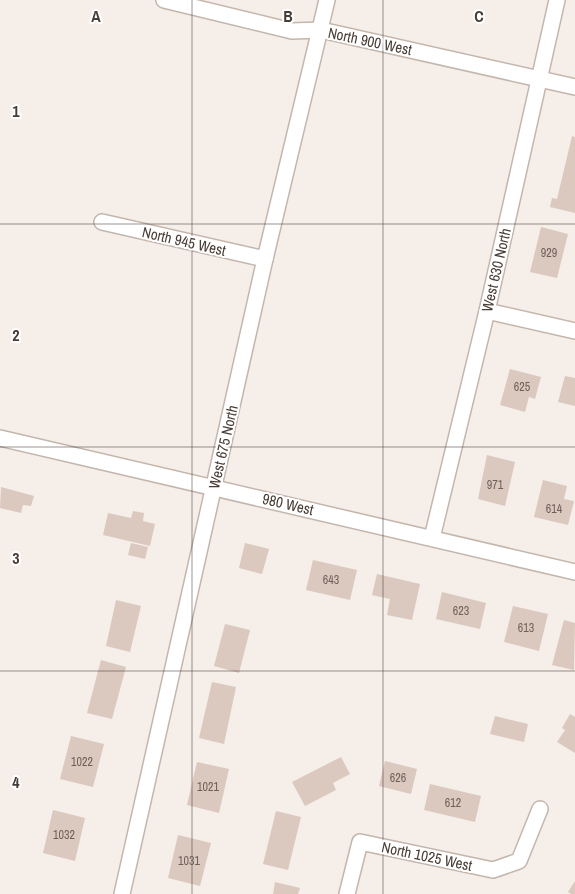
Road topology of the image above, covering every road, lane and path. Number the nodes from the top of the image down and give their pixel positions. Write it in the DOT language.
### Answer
graph roads {
  1 [pos="164,0"];
  2 [pos="327,0"];
  3 [pos="557,0"];
  4 [pos="320,30"];
  5 [pos="539,78"];
  6 [pos="575,86"];
  7 [pos="102,222"];
  8 [pos="265,259"];
  9 [pos="487,311"];
  10 [pos="575,332"];
  11 [pos="0,438"];
  12 [pos="214,487"];
  13 [pos="432,538"];
  14 [pos="575,572"];
  15 [pos="540,809"];
  16 [pos="122,894"];
  17 [pos="347,894"];
  1 -- 4 [label="street, North 900 West"];
  2 -- 4 [label="street, West 675 North"];
  3 -- 5 [label="street, West 630 North"];
  4 -- 5 [label="street, North 900 West"];
  4 -- 8 [label="street, West 675 North"];
  5 -- 6 [label="street, North 900 West"];
  5 -- 9 [label="street, West 630 North"];
  7 -- 8 [label="street, North 945 West"];
  8 -- 12 [label="street, West 675 North"];
  9 -- 10 [label="street"];
  9 -- 13 [label="street, West 630 North"];
  11 -- 12 [label="street, 980 West"];
  12 -- 13 [label="street, 980 West"];
  12 -- 16 [label="street, West 675 North"];
  13 -- 14 [label="street, 980 West"];
  15 -- 17 [label="street, North 1025 West"];
}
